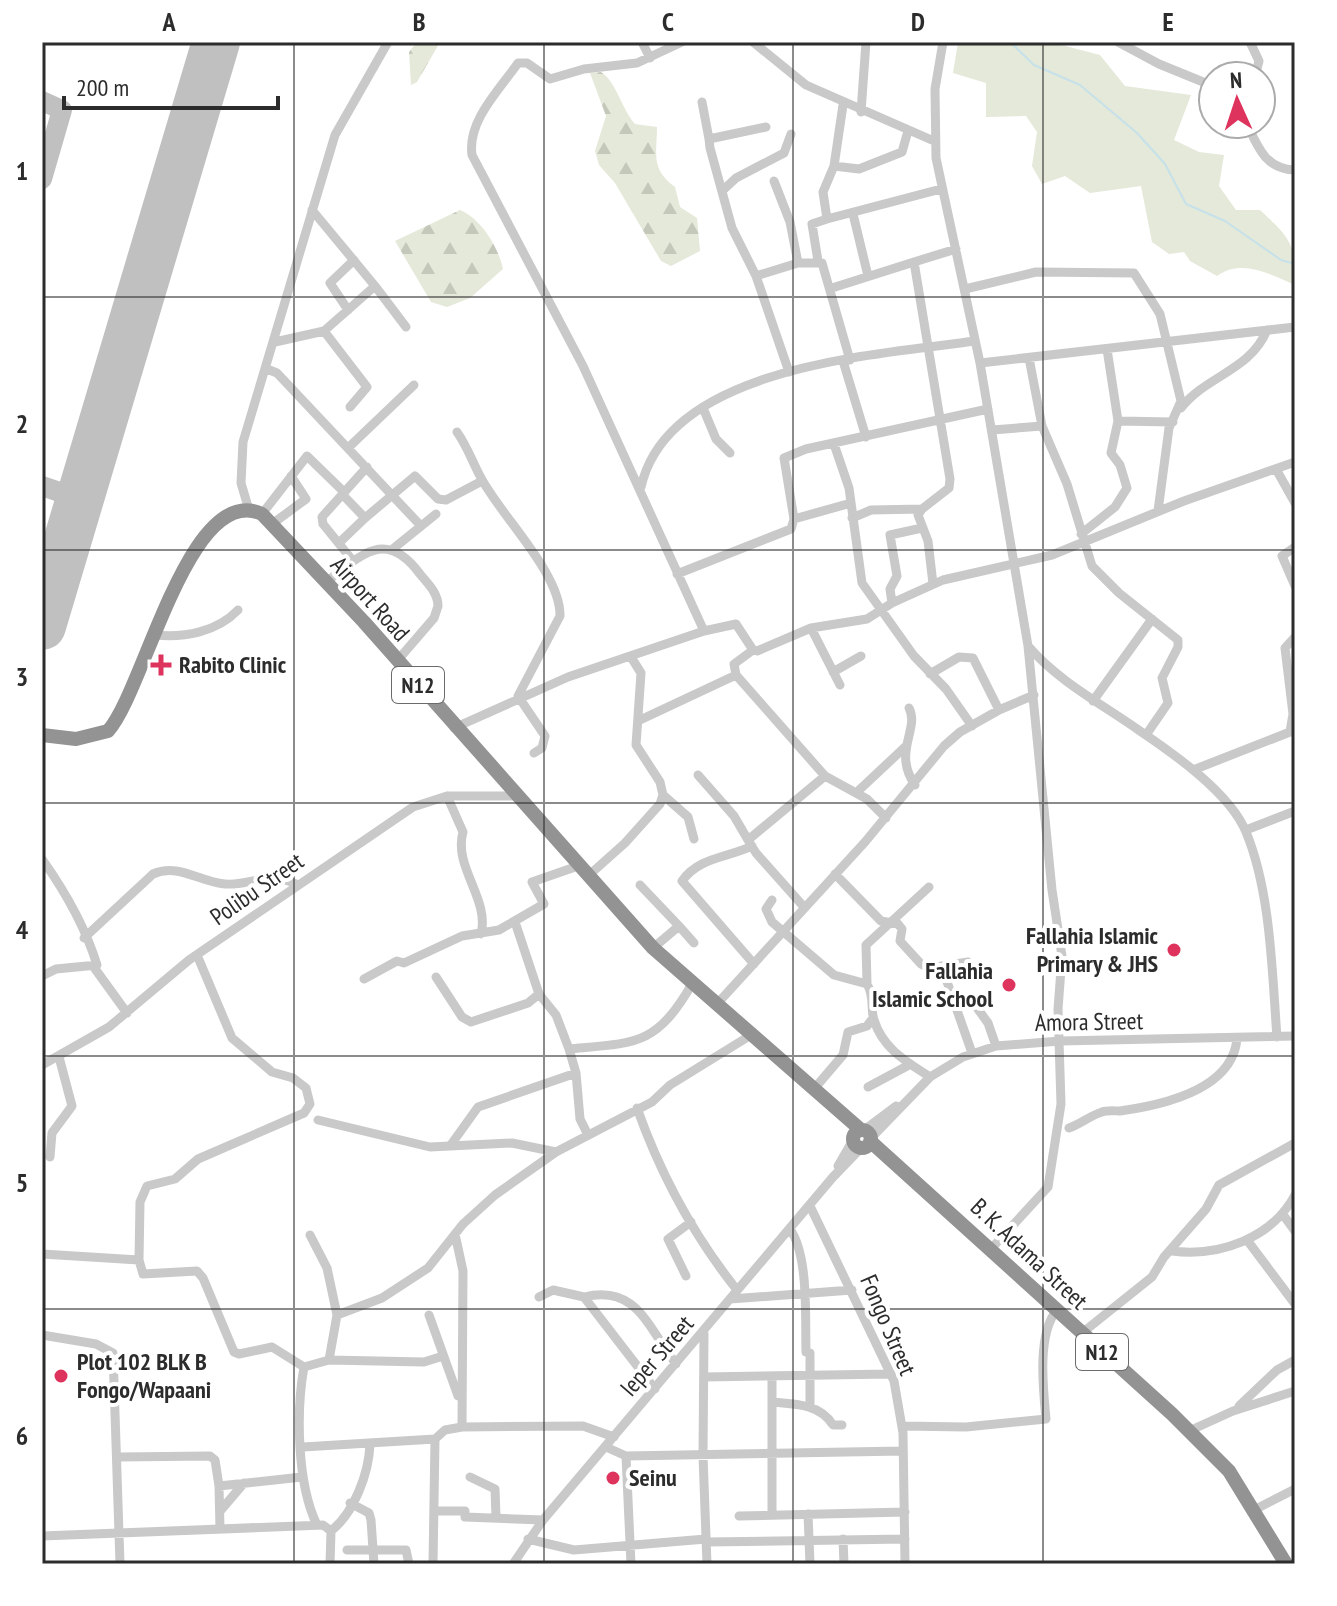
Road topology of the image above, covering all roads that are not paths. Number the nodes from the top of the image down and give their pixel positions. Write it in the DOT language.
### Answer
graph roads {
  1 [pos="388,42"];
  2 [pos="642,42"];
  3 [pos="682,42"];
  4 [pos="753,42"];
  5 [pos="866,42"];
  6 [pos="943,42"];
  7 [pos="1118,42"];
  8 [pos="650,58"];
  9 [pos="1197,79"];
  10 [pos="702,102"];
  11 [pos="843,105"];
  12 [pos="861,112"];
  13 [pos="766,127"];
  14 [pos="908,131"];
  15 [pos="791,134"];
  16 [pos="709,139"];
  17 [pos="1254,140"];
  18 [pos="934,141"];
  19 [pos="834,166"];
  20 [pos="1295,170"];
  21 [pos="774,181"];
  22 [pos="941,189"];
  23 [pos="722,191"];
  24 [pos="312,210"];
  25 [pos="853,214"];
  26 [pos="827,219"];
  27 [pos="790,222"];
  28 [pos="812,224"];
  29 [pos="956,249"];
  30 [pos="354,260"];
  31 [pos="818,261"];
  32 [pos="914,262"];
  33 [pos="798,263"];
  34 [pos="756,276"];
  35 [pos="868,276"];
  36 [pos="375,286"];
  37 [pos="832,288"];
  38 [pos="965,289"];
  39 [pos="348,310"];
  40 [pos="1295,319"];
  41 [pos="406,327"];
  42 [pos="1291,327"];
  43 [pos="1267,330"];
  44 [pos="324,331"];
  45 [pos="975,341"];
  46 [pos="275,342"];
  47 [pos="1168,342"];
  48 [pos="929,347"];
  49 [pos="1107,349"];
  50 [pos="1029,358"];
  51 [pos="846,360"];
  52 [pos="980,363"];
  53 [pos="267,369"];
  54 [pos="789,372"];
  55 [pos="414,385"];
  56 [pos="350,407"];
  57 [pos="703,408"];
  58 [pos="988,409"];
  59 [pos="1179,411"];
  60 [pos="937,420"];
  61 [pos="1118,421"];
  62 [pos="1173,422"];
  63 [pos="1042,426"];
  64 [pos="992,430"];
  65 [pos="457,432"];
  66 [pos="866,437"];
  67 [pos="834,444"];
  68 [pos="348,448"];
  69 [pos="730,453"];
  70 [pos="1295,462"];
  71 [pos="367,467"];
  72 [pos="1276,469"];
  73 [pos="291,476"];
  74 [pos="482,481"];
  75 [pos="641,487"];
  76 [pos="343,493"];
  77 [pos="392,496"];
  78 [pos="851,503"];
  79 [pos="1295,503"];
  80 [pos="922,509"];
  81 [pos="1158,511"];
  82 [pos="436,514"];
  83 [pos="261,516"];
  84 [pos="365,518"];
  85 [pos="852,518"];
  86 [pos="794,519"];
  87 [pos="421,526"];
  88 [pos="922,528"];
  89 [pos="1083,538"];
  90 [pos="340,542"];
  91 [pos="1295,547"];
  92 [pos="394,548"];
  93 [pos="353,561"];
  94 [pos="1013,566"];
  95 [pos="677,574"];
  96 [pos="326,582"];
  97 [pos="933,584"];
  98 [pos="1295,586"];
  99 [pos="892,603"];
  100 [pos="238,610"];
  101 [pos="881,610"];
  102 [pos="1152,619"];
  103 [pos="811,628"];
  104 [pos="704,631"];
  105 [pos="155,635"];
  106 [pos="1295,637"];
  107 [pos="1028,646"];
  108 [pos="753,650"];
  109 [pos="861,656"];
  110 [pos="631,657"];
  111 [pos="397,661"];
  112 [pos="833,672"];
  113 [pos="930,674"];
  114 [pos="736,675"];
  115 [pos="840,685"];
  116 [pos="1034,695"];
  117 [pos="518,696"];
  118 [pos="1093,701"];
  119 [pos="909,708"];
  120 [pos="999,710"];
  121 [pos="640,720"];
  122 [pos="972,726"];
  123 [pos="454,728"];
  124 [pos="1292,731"];
  125 [pos="42,735"];
  126 [pos="1146,735"];
  127 [pos="905,747"];
  128 [pos="534,753"];
  129 [pos="1193,770"];
  130 [pos="698,775"];
  131 [pos="825,776"];
  132 [pos="915,785"];
  133 [pos="856,793"];
  134 [pos="663,795"];
  135 [pos="447,796"];
  136 [pos="515,796"];
  137 [pos="1295,811"];
  138 [pos="886,818"];
  139 [pos="1246,830"];
  140 [pos="694,839"];
  141 [pos="750,843"];
  142 [pos="42,859"];
  143 [pos="583,871"];
  144 [pos="835,874"];
  145 [pos="298,885"];
  146 [pos="640,885"];
  147 [pos="929,887"];
  148 [pos="772,900"];
  149 [pos="804,907"];
  150 [pos="515,922"];
  151 [pos="888,923"];
  152 [pos="679,926"];
  153 [pos="783,931"];
  154 [pos="481,934"];
  155 [pos="84,938"];
  156 [pos="694,943"];
  157 [pos="653,948"];
  158 [pos="197,955"];
  159 [pos="968,962"];
  160 [pos="754,964"];
  161 [pos="97,965"];
  162 [pos="932,967"];
  163 [pos="42,976"];
  164 [pos="436,977"];
  165 [pos="364,979"];
  166 [pos="692,984"];
  167 [pos="867,984"];
  168 [pos="539,994"];
  169 [pos="716,1005"];
  170 [pos="975,1005"];
  171 [pos="127,1013"];
  172 [pos="873,1018"];
  173 [pos="751,1035"];
  174 [pos="1295,1036"];
  175 [pos="1277,1037"];
  176 [pos="1237,1039"];
  177 [pos="1060,1041"];
  178 [pos="996,1046"];
  179 [pos="569,1049"];
  180 [pos="972,1053"];
  181 [pos="59,1057"];
  182 [pos="42,1065"];
  183 [pos="909,1065"];
  184 [pos="576,1073"];
  185 [pos="930,1077"];
  186 [pos="868,1087"];
  187 [pos="814,1089"];
  188 [pos="637,1108"];
  189 [pos="318,1120"];
  190 [pos="1069,1128"];
  191 [pos="47,1133"];
  192 [pos="587,1133"];
  193 [pos="862,1139"];
  194 [pos="1295,1143"];
  195 [pos="450,1146"];
  196 [pos="556,1152"];
  197 [pos="50,1157"];
  198 [pos="833,1177"];
  199 [pos="1295,1195"];
  200 [pos="810,1206"];
  201 [pos="1284,1216"];
  202 [pos="691,1222"];
  203 [pos="790,1229"];
  204 [pos="1295,1231"];
  205 [pos="455,1234"];
  206 [pos="310,1235"];
  207 [pos="1247,1240"];
  208 [pos="990,1250"];
  209 [pos="1172,1251"];
  210 [pos="42,1254"];
  211 [pos="139,1260"];
  212 [pos="686,1276"];
  213 [pos="852,1290"];
  214 [pos="733,1295"];
  215 [pos="804,1295"];
  216 [pos="539,1297"];
  217 [pos="584,1297"];
  218 [pos="1295,1304"];
  219 [pos="1057,1310"];
  220 [pos="337,1315"];
  221 [pos="429,1315"];
  222 [pos="1082,1333"];
  223 [pos="704,1334"];
  224 [pos="42,1335"];
  225 [pos="443,1356"];
  226 [pos="329,1360"];
  227 [pos="1295,1360"];
  228 [pos="676,1364"];
  229 [pos="304,1367"];
  230 [pos="891,1374"];
  231 [pos="810,1375"];
  232 [pos="772,1376"];
  233 [pos="704,1377"];
  234 [pos="655,1389"];
  235 [pos="1295,1391"];
  236 [pos="772,1402"];
  237 [pos="461,1403"];
  238 [pos="810,1407"];
  239 [pos="1237,1409"];
  240 [pos="842,1425"];
  241 [pos="902,1426"];
  242 [pos="462,1427"];
  243 [pos="1189,1431"];
  244 [pos="614,1437"];
  245 [pos="435,1439"];
  246 [pos="370,1444"];
  247 [pos="303,1447"];
  248 [pos="606,1447"];
  249 [pos="903,1451"];
  250 [pos="773,1454"];
  251 [pos="626,1456"];
  252 [pos="703,1456"];
  253 [pos="119,1457"];
  254 [pos="302,1477"];
  255 [pos="470,1477"];
  256 [pos="244,1483"];
  257 [pos="219,1486"];
  258 [pos="1295,1489"];
  259 [pos="350,1503"];
  260 [pos="221,1510"];
  261 [pos="1254,1510"];
  262 [pos="434,1511"];
  263 [pos="905,1512"];
  264 [pos="808,1514"];
  265 [pos="772,1515"];
  266 [pos="739,1516"];
  267 [pos="496,1517"];
  268 [pos="543,1520"];
  269 [pos="317,1525"];
  270 [pos="220,1529"];
  271 [pos="331,1531"];
  272 [pos="120,1533"];
  273 [pos="42,1536"];
  274 [pos="528,1539"];
  275 [pos="843,1539"];
  276 [pos="905,1539"];
  277 [pos="706,1540"];
  278 [pos="809,1540"];
  279 [pos="631,1545"];
  280 [pos="373,1548"];
  281 [pos="347,1550"];
  282 [pos="120,1564"];
  283 [pos="330,1564"];
  284 [pos="374,1564"];
  285 [pos="409,1564"];
  286 [pos="433,1564"];
  287 [pos="513,1564"];
  288 [pos="631,1564"];
  289 [pos="707,1564"];
  290 [pos="810,1564"];
  291 [pos="844,1564"];
  292 [pos="905,1564"];
  293 [pos="1286,1564"];
  1 -- 24 [label="street"];
  2 -- 8 [label="street"];
  3 -- 8 [label="street"];
  4 -- 11 [label="street"];
  5 -- 12 [label="street"];
  6 -- 18 [label="street"];
  7 -- 9 [label="street"];
  8 -- 75 [label="street"];
  10 -- 16 [label="street"];
  11 -- 12 [label="street"];
  11 -- 19 [label="street"];
  12 -- 14 [label="street"];
  13 -- 16 [label="street"];
  14 -- 18 [label="street"];
  14 -- 19 [label="street"];
  15 -- 23 [label="street"];
  16 -- 23 [label="street"];
  17 -- 20 [label="street"];
  18 -- 22 [label="street"];
  19 -- 26 [label="street"];
  21 -- 27 [label="street"];
  22 -- 25 [label="street"];
  22 -- 29 [label="street"];
  23 -- 34 [label="street"];
  24 -- 30 [label="street"];
  24 -- 46 [label="street"];
  25 -- 26 [label="street"];
  25 -- 35 [label="street"];
  26 -- 28 [label="street"];
  27 -- 28 [label="street"];
  27 -- 33 [label="street"];
  28 -- 31 [label="street"];
  29 -- 32 [label="street"];
  29 -- 38 [label="street"];
  30 -- 36 [label="street"];
  30 -- 39 [label="street"];
  31 -- 33 [label="street"];
  31 -- 37 [label="street"];
  32 -- 35 [label="street"];
  32 -- 48 [label="street"];
  33 -- 34 [label="street"];
  34 -- 54 [label="street"];
  35 -- 37 [label="street"];
  36 -- 39 [label="street"];
  36 -- 41 [label="street"];
  37 -- 51 [label="street"];
  38 -- 45 [label="street"];
  38 -- 47 [label="street"];
  39 -- 44 [label="street"];
  40 -- 42 [label="street"];
  42 -- 43 [label="street"];
  43 -- 47 [label="street"];
  43 -- 59 [label="street"];
  44 -- 46 [label="street"];
  44 -- 56 [label="street"];
  45 -- 48 [label="street"];
  45 -- 52 [label="street"];
  46 -- 53 [label="street"];
  47 -- 49 [label="street"];
  47 -- 59 [label="street"];
  48 -- 51 [label="street"];
  48 -- 60 [label="street"];
  49 -- 50 [label="street"];
  49 -- 61 [label="street"];
  50 -- 52 [label="street"];
  50 -- 63 [label="street"];
  51 -- 54 [label="street"];
  51 -- 66 [label="street"];
  52 -- 58 [label="street"];
  53 -- 68 [label="street"];
  53 -- 83 [label="street"];
  54 -- 57 [label="street"];
  55 -- 68 [label="street"];
  57 -- 69 [label="street"];
  57 -- 75 [label="street"];
  58 -- 60 [label="street"];
  58 -- 64 [label="street"];
  59 -- 62 [label="street"];
  60 -- 66 [label="street"];
  60 -- 80 [label="street"];
  61 -- 62 [label="street"];
  61 -- 89 [label="street"];
  62 -- 81 [label="street"];
  63 -- 64 [label="street"];
  63 -- 89 [label="street"];
  64 -- 94 [label="street"];
  65 -- 74 [label="street"];
  66 -- 67 [label="street"];
  67 -- 78 [label="street"];
  67 -- 86 [label="street"];
  68 -- 71 [label="street"];
  70 -- 72 [label="street"];
  71 -- 76 [label="street"];
  71 -- 77 [label="street"];
  72 -- 79 [label="street"];
  72 -- 81 [label="street"];
  73 -- 76 [label="street"];
  73 -- 83 [label="street"];
  73 -- 83 [label="street"];
  74 -- 77 [label="street"];
  74 -- 117 [label="street"];
  75 -- 95 [label="street"];
  76 -- 84 [label="street"];
  76 -- 90 [label="street"];
  77 -- 84 [label="street"];
  77 -- 87 [label="street"];
  78 -- 85 [label="street"];
  78 -- 86 [label="street"];
  80 -- 85 [label="street"];
  80 -- 88 [label="street"];
  81 -- 89 [label="street"];
  82 -- 87 [label="street"];
  83 -- 96 [label="highway, Airport Road / N12"];
  83 -- 105 [label="highway"];
  84 -- 90 [label="street"];
  85 -- 101 [label="street"];
  86 -- 95 [label="street"];
  87 -- 92 [label="street"];
  88 -- 97 [label="street"];
  88 -- 99 [label="street"];
  89 -- 94 [label="street"];
  89 -- 102 [label="street"];
  90 -- 93 [label="street"];
  91 -- 98 [label="street"];
  92 -- 93 [label="street"];
  92 -- 111 [label="street"];
  93 -- 96 [label="street"];
  94 -- 97 [label="street"];
  94 -- 107 [label="street"];
  95 -- 104 [label="street"];
  96 -- 111 [label="highway, Airport Road / N12"];
  97 -- 99 [label="street"];
  99 -- 101 [label="street"];
  100 -- 105 [label="street"];
  101 -- 103 [label="street"];
  101 -- 113 [label="street"];
  102 -- 118 [label="street"];
  102 -- 126 [label="street"];
  103 -- 108 [label="street"];
  103 -- 112 [label="street"];
  104 -- 108 [label="street"];
  104 -- 110 [label="street"];
  105 -- 125 [label="highway"];
  106 -- 124 [label="street"];
  107 -- 116 [label="street"];
  107 -- 118 [label="street"];
  108 -- 114 [label="street"];
  109 -- 112 [label="street"];
  110 -- 117 [label="street"];
  110 -- 121 [label="street"];
  111 -- 123 [label="highway, Airport Road / N12"];
  112 -- 115 [label="street"];
  113 -- 120 [label="street"];
  113 -- 122 [label="street"];
  114 -- 121 [label="street"];
  114 -- 131 [label="street"];
  116 -- 120 [label="street"];
  116 -- 177 [label="street"];
  117 -- 123 [label="street"];
  117 -- 128 [label="street"];
  118 -- 126 [label="street"];
  119 -- 127 [label="street"];
  120 -- 122 [label="street"];
  121 -- 134 [label="street"];
  122 -- 132 [label="street"];
  123 -- 136 [label="highway, Airport Road / N12"];
  124 -- 129 [label="street"];
  126 -- 129 [label="street"];
  127 -- 132 [label="street"];
  127 -- 133 [label="street"];
  129 -- 139 [label="street"];
  130 -- 141 [label="street"];
  131 -- 133 [label="street"];
  131 -- 141 [label="street"];
  132 -- 138 [label="street"];
  133 -- 138 [label="street"];
  134 -- 140 [label="street"];
  134 -- 143 [label="street"];
  135 -- 136 [label="street, Polibu Street"];
  135 -- 145 [label="street, Polibu Street"];
  135 -- 154 [label="street"];
  136 -- 143 [label="highway, Airport Road / N12"];
  137 -- 139 [label="street"];
  138 -- 144 [label="street"];
  139 -- 175 [label="street"];
  141 -- 149 [label="street"];
  141 -- 160 [label="street"];
  142 -- 155 [label="street"];
  143 -- 150 [label="street"];
  143 -- 157 [label="highway, Airport Road / N12"];
  144 -- 149 [label="street"];
  144 -- 151 [label="street"];
  145 -- 155 [label="street"];
  145 -- 158 [label="street, Polibu Street"];
  146 -- 152 [label="street"];
  147 -- 151 [label="street"];
  148 -- 153 [label="street"];
  149 -- 153 [label="street"];
  150 -- 154 [label="street"];
  150 -- 168 [label="street"];
  151 -- 162 [label="street"];
  151 -- 167 [label="street"];
  152 -- 156 [label="street"];
  152 -- 157 [label="street"];
  153 -- 160 [label="street"];
  153 -- 167 [label="street"];
  154 -- 165 [label="street"];
  155 -- 161 [label="street"];
  157 -- 166 [label="highway, Airport Road / N12"];
  158 -- 171 [label="street, Polibu Street"];
  158 -- 211 [label="street"];
  159 -- 162 [label="street"];
  160 -- 169 [label="street"];
  161 -- 163 [label="street"];
  161 -- 171 [label="street"];
  162 -- 180 [label="street"];
  164 -- 168 [label="street"];
  166 -- 169 [label="highway, Airport Road / N12"];
  166 -- 179 [label="street"];
  167 -- 172 [label="street"];
  168 -- 179 [label="street"];
  169 -- 173 [label="highway, Airport Road / N12"];
  170 -- 178 [label="street"];
  171 -- 181 [label="street, Polibu Street"];
  172 -- 183 [label="street"];
  172 -- 187 [label="street"];
  173 -- 187 [label="highway, Airport Road / N12"];
  173 -- 188 [label="street"];
  174 -- 175 [label="street, Amora Street"];
  175 -- 176 [label="street, Amora Street"];
  176 -- 177 [label="street, Amora Street"];
  176 -- 190 [label="street"];
  177 -- 178 [label="street, Amora Street"];
  177 -- 208 [label="street"];
  178 -- 180 [label="street, Amora Street"];
  179 -- 184 [label="street"];
  180 -- 185 [label="street, Amora Street"];
  181 -- 182 [label="street, Polibu Street"];
  181 -- 191 [label="street"];
  183 -- 185 [label="street"];
  183 -- 186 [label="street"];
  184 -- 192 [label="street"];
  184 -- 195 [label="street"];
  185 -- 193 [label="street, Amora Street"];
  187 -- 193 [label="highway, Airport Road / N12"];
  188 -- 192 [label="street"];
  188 -- 202 [label="street"];
  189 -- 195 [label="street"];
  191 -- 197 [label="street"];
  192 -- 196 [label="street"];
  193 -- 198 [label="street, Amora Street"];
  193 -- 208 [label="highway, B. K. Adama Street / N12"];
  194 -- 209 [label="street"];
  195 -- 196 [label="street"];
  196 -- 205 [label="street"];
  198 -- 200 [label="street, Ieper Street"];
  199 -- 201 [label="street"];
  200 -- 203 [label="street, Ieper Street"];
  200 -- 213 [label="street, Fongo Street"];
  201 -- 204 [label="street"];
  201 -- 207 [label="street"];
  202 -- 212 [label="street"];
  202 -- 214 [label="street"];
  203 -- 214 [label="street, Ieper Street"];
  203 -- 215 [label="street"];
  205 -- 220 [label="street"];
  205 -- 237 [label="street"];
  206 -- 220 [label="street"];
  207 -- 209 [label="street"];
  207 -- 218 [label="street"];
  208 -- 219 [label="highway, B. K. Adama Street / N12"];
  209 -- 222 [label="street"];
  210 -- 211 [label="street"];
  211 -- 229 [label="street"];
  213 -- 215 [label="street"];
  213 -- 230 [label="street, Fongo Street"];
  214 -- 215 [label="street"];
  214 -- 223 [label="street, Ieper Street"];
  215 -- 231 [label="street"];
  216 -- 217 [label="street"];
  217 -- 228 [label="street"];
  217 -- 234 [label="street"];
  219 -- 222 [label="highway, B. K. Adama Street / N12"];
  219 -- 241 [label="street"];
  220 -- 226 [label="street"];
  221 -- 225 [label="street"];
  222 -- 243 [label="highway, B. K. Adama Street / N12"];
  223 -- 228 [label="street, Ieper Street"];
  223 -- 233 [label="street"];
  224 -- 253 [label="street"];
  225 -- 226 [label="street"];
  225 -- 237 [label="street"];
  226 -- 229 [label="street"];
  227 -- 239 [label="street"];
  228 -- 234 [label="street, Ieper Street"];
  229 -- 247 [label="street"];
  230 -- 231 [label="street"];
  230 -- 241 [label="street, Fongo Street"];
  231 -- 232 [label="street"];
  231 -- 238 [label="street"];
  232 -- 233 [label="street"];
  232 -- 236 [label="street"];
  233 -- 252 [label="street"];
  234 -- 244 [label="street, Ieper Street"];
  235 -- 239 [label="street"];
  236 -- 238 [label="street"];
  236 -- 250 [label="street"];
  237 -- 242 [label="street"];
  238 -- 240 [label="street"];
  239 -- 243 [label="street"];
  241 -- 249 [label="street, Fongo Street"];
  242 -- 244 [label="street"];
  242 -- 245 [label="street"];
  243 -- 261 [label="highway, B. K. Adama Street / N12"];
  244 -- 248 [label="street, Ieper Street"];
  245 -- 246 [label="street"];
  245 -- 262 [label="street"];
  246 -- 247 [label="street"];
  246 -- 259 [label="street"];
  247 -- 254 [label="street"];
  248 -- 251 [label="street"];
  248 -- 268 [label="street, Ieper Street"];
  249 -- 250 [label="street"];
  249 -- 263 [label="street, Fongo Street"];
  250 -- 252 [label="street"];
  250 -- 265 [label="street"];
  251 -- 252 [label="street"];
  251 -- 279 [label="street"];
  252 -- 277 [label="street"];
  253 -- 257 [label="street"];
  253 -- 272 [label="street"];
  254 -- 256 [label="street"];
  254 -- 269 [label="street"];
  255 -- 267 [label="street"];
  256 -- 257 [label="street"];
  256 -- 260 [label="street"];
  257 -- 260 [label="street"];
  258 -- 261 [label="street"];
  259 -- 271 [label="street"];
  259 -- 280 [label="street"];
  260 -- 270 [label="street"];
  261 -- 293 [label="highway, B. K. Adama Street / N12"];
  262 -- 267 [label="street"];
  262 -- 286 [label="street"];
  263 -- 264 [label="street"];
  263 -- 276 [label="street, Fongo Street"];
  264 -- 265 [label="street"];
  264 -- 278 [label="street"];
  265 -- 266 [label="street"];
  267 -- 268 [label="street"];
  268 -- 274 [label="street, Ieper Street"];
  269 -- 270 [label="street"];
  269 -- 271 [label="street"];
  270 -- 272 [label="street"];
  271 -- 283 [label="street"];
  272 -- 273 [label="street"];
  272 -- 282 [label="street"];
  274 -- 279 [label="street"];
  274 -- 287 [label="street, Ieper Street"];
  275 -- 276 [label="street"];
  275 -- 278 [label="street"];
  275 -- 291 [label="street"];
  276 -- 292 [label="street, Fongo Street"];
  277 -- 278 [label="street"];
  277 -- 279 [label="street"];
  277 -- 289 [label="street"];
  278 -- 290 [label="street"];
  279 -- 288 [label="street"];
  280 -- 281 [label="street"];
  280 -- 284 [label="street"];
  280 -- 285 [label="street"];
}
